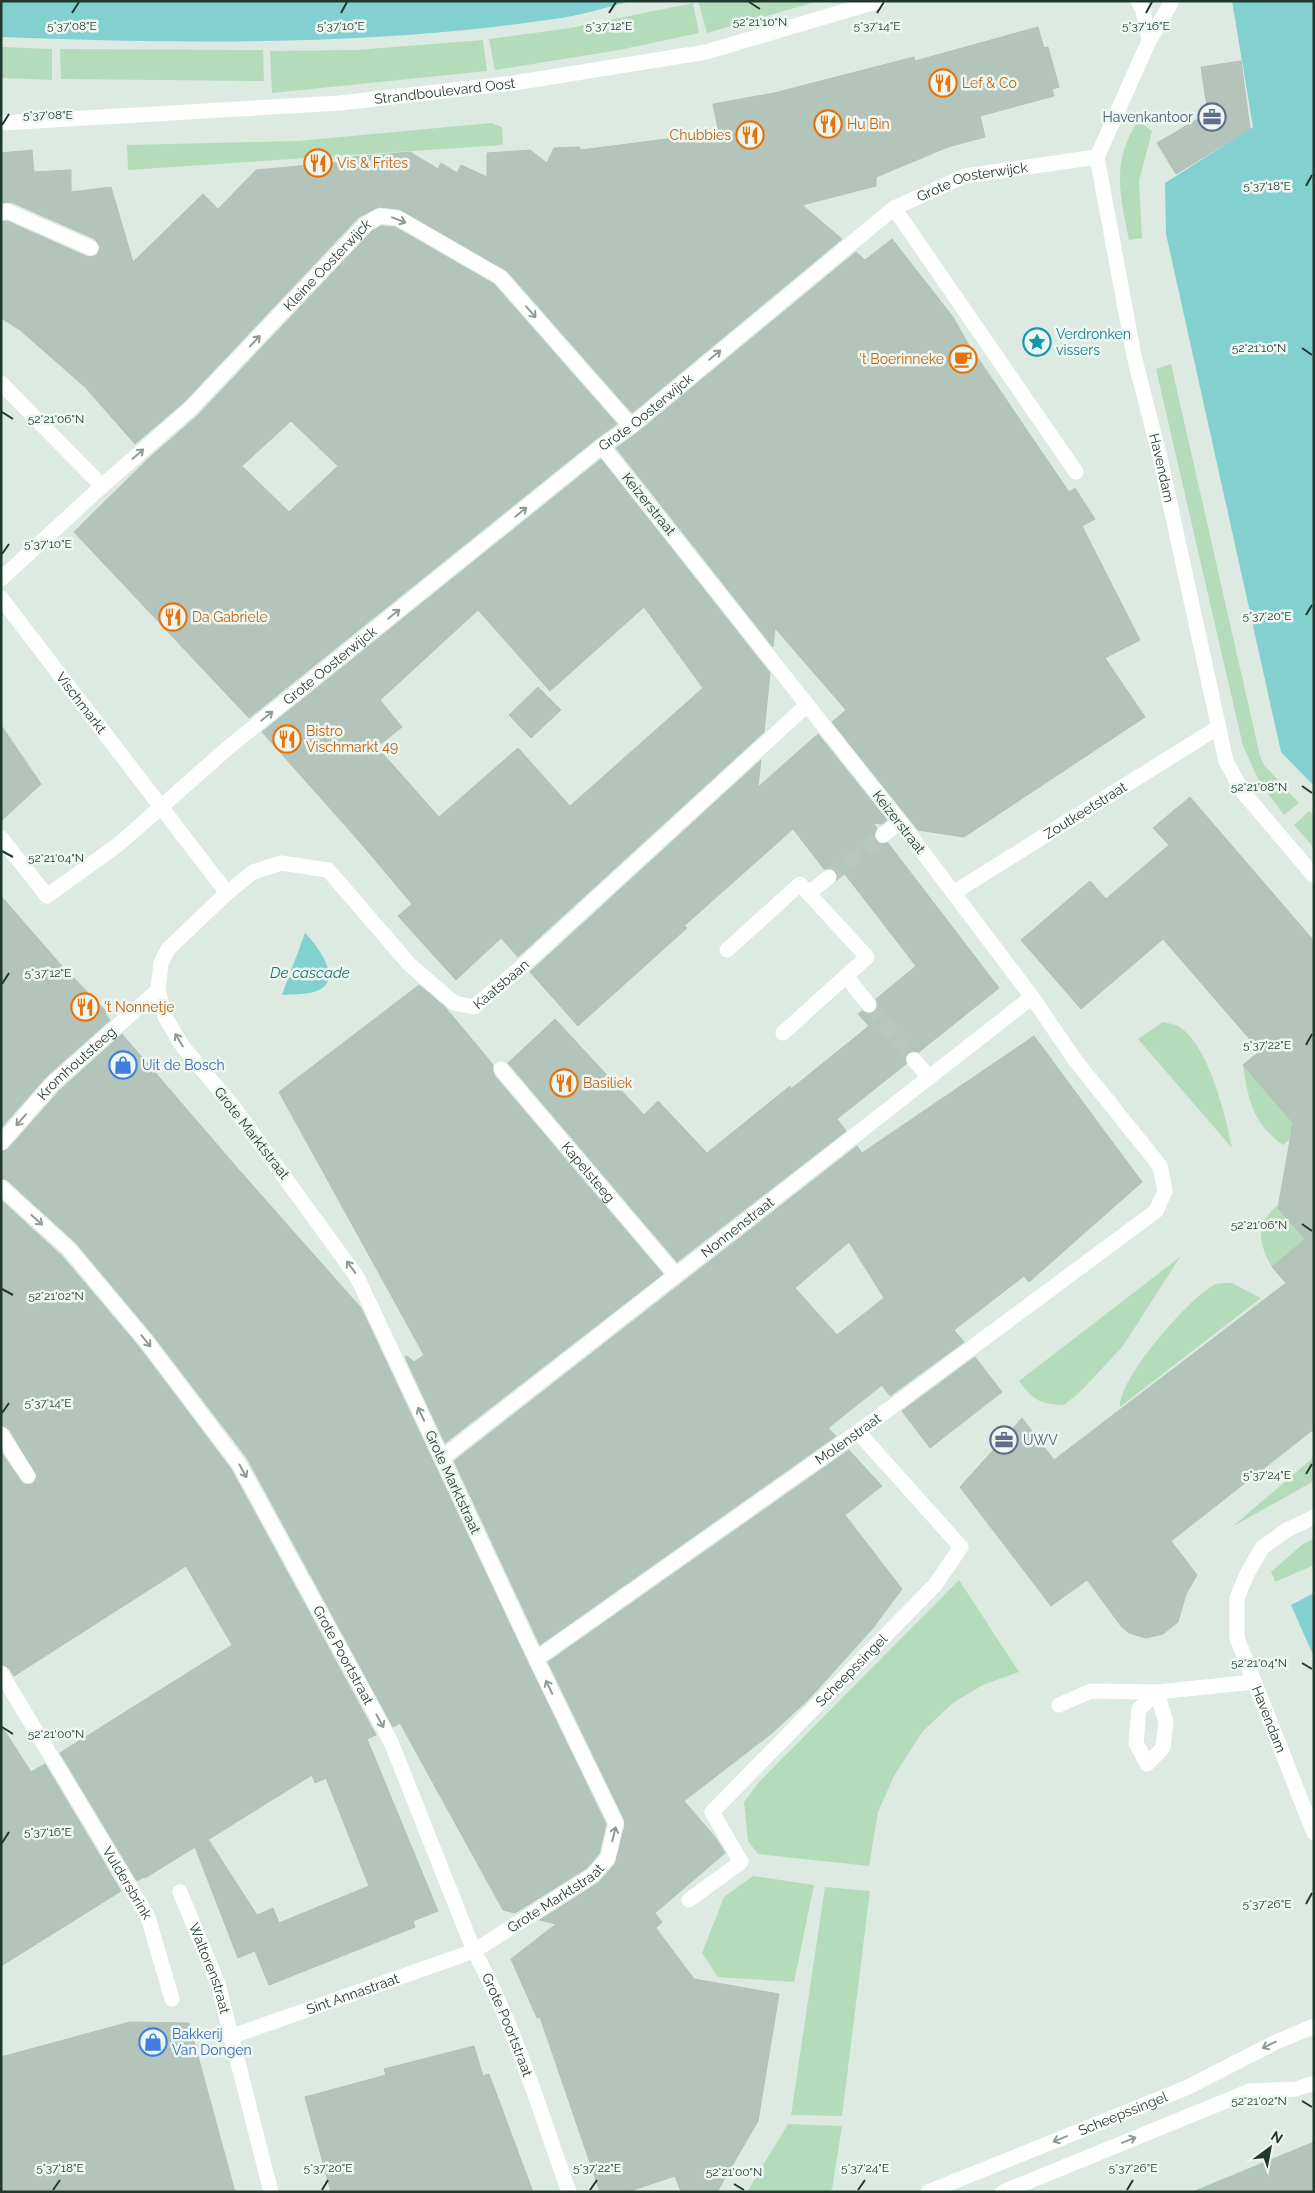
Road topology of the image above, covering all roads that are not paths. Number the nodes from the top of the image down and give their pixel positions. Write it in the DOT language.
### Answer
graph roads {
  1 [pos="879,1"];
  2 [pos="1138,1"];
  3 [pos="1172,1"];
  4 [pos="1149,41"];
  5 [pos="1,123"];
  6 [pos="1097,157"];
  7 [pos="894,208"];
  8 [pos="1,213"];
  9 [pos="92,248"];
  10 [pos="1,383"];
  11 [pos="631,426"];
  12 [pos="602,446"];
  13 [pos="1076,472"];
  14 [pos="102,486"];
  15 [pos="1,579"];
  16 [pos="1,598"];
  17 [pos="806,706"];
  18 [pos="1217,728"];
  19 [pos="161,809"];
  20 [pos="900,822"];
  21 [pos="883,835"];
  22 [pos="1,838"];
  23 [pos="1314,876"];
  24 [pos="830,877"];
  25 [pos="227,893"];
  26 [pos="953,893"];
  27 [pos="809,894"];
  28 [pos="727,950"];
  29 [pos="846,976"];
  30 [pos="158,990"];
  31 [pos="1032,996"];
  32 [pos="869,1005"];
  33 [pos="783,1032"];
  34 [pos="914,1060"];
  35 [pos="501,1069"];
  36 [pos="928,1076"];
  37 [pos="1,1143"];
  38 [pos="1,1187"];
  39 [pos="1156,1211"];
  40 [pos="675,1274"];
  41 [pos="858,1432"];
  42 [pos="1,1434"];
  43 [pos="442,1458"];
  44 [pos="28,1476"];
  45 [pos="1314,1517"];
  46 [pos="536,1659"];
  47 [pos="1,1673"];
  48 [pos="1254,1682"];
  49 [pos="1059,1705"];
  50 [pos="1314,1834"];
  51 [pos="180,1892"];
  52 [pos="688,1900"];
  53 [pos="474,1951"];
  54 [pos="172,1999"];
  55 [pos="1314,2026"];
  56 [pos="230,2036"];
  57 [pos="1314,2083"];
  58 [pos="271,2192"];
  59 [pos="569,2192"];
  60 [pos="928,2192"];
  61 [pos="1003,2192"];
  1 -- 5 [label="street, Strandboulevard Oost"];
  2 -- 4 [label="street"];
  3 -- 4 [label="street"];
  4 -- 6 [label="street"];
  6 -- 7 [label="street, Grote Oosterwijck"];
  6 -- 18 [label="street, Havendam"];
  11 -- 7 [label="street, Grote Oosterwijck, one-way"];
  7 -- 13 [label="street"];
  8 -- 9 [label="street"];
  10 -- 14 [label="street"];
  11 -- 12 [label="street, Grote Oosterwijck"];
  14 -- 11 [label="street, Kleine Oosterwijck, one-way"];
  12 -- 17 [label="street, Keizerstraat"];
  19 -- 12 [label="street, Grote Oosterwijck, one-way"];
  14 -- 15 [label="street"];
  16 -- 19 [label="street, Vischmarkt"];
  17 -- 20 [label="street, Keizerstraat"];
  17 -- 25 [label="street, Kaatsbaan"];
  18 -- 23 [label="street, Havendam"];
  18 -- 26 [label="street, Zoutkeetstraat"];
  19 -- 22 [label="street"];
  19 -- 25 [label="street, Vischmarkt"];
  20 -- 21 [label="street"];
  20 -- 26 [label="street, Keizerstraat"];
  24 -- 27 [label="street"];
  25 -- 30 [label="street, Kaatsbaan"];
  26 -- 31 [label="street, Keizerstraat"];
  27 -- 28 [label="street"];
  27 -- 29 [label="street"];
  29 -- 32 [label="street"];
  29 -- 33 [label="street"];
  30 -- 37 [label="street, Kromhoutsteeg, one-way"];
  43 -- 30 [label="street, Grote Marktstraat, one-way"];
  31 -- 36 [label="street, Nonnenstraat"];
  31 -- 39 [label="street, Keizerstraat"];
  34 -- 36 [label="street"];
  35 -- 40 [label="street, Kapelsteeg"];
  36 -- 40 [label="street, Nonnenstraat"];
  38 -- 53 [label="street, Grote Poortstraat, one-way"];
  39 -- 41 [label="street, Molenstraat"];
  40 -- 43 [label="street, Nonnenstraat"];
  41 -- 46 [label="street, Molenstraat"];
  41 -- 52 [label="street, Scheepssingel"];
  42 -- 44 [label="street"];
  43 -- 46 [label="street, Grote Marktstraat"];
  45 -- 48 [label="street, Havendam"];
  53 -- 46 [label="street, Grote Marktstraat, one-way"];
  47 -- 54 [label="street, Vuldersbrink"];
  48 -- 49 [label="street"];
  48 -- 50 [label="street, Havendam"];
  51 -- 56 [label="street, Waltorenstraat"];
  53 -- 56 [label="street, Sint Annastraat"];
  53 -- 59 [label="street, Grote Poortstraat"];
  55 -- 60 [label="street, Scheepssingel, one-way"];
  56 -- 58 [label="street, Waltorenstraat"];
  61 -- 57 [label="street, Scheepssingel, one-way"];
}
